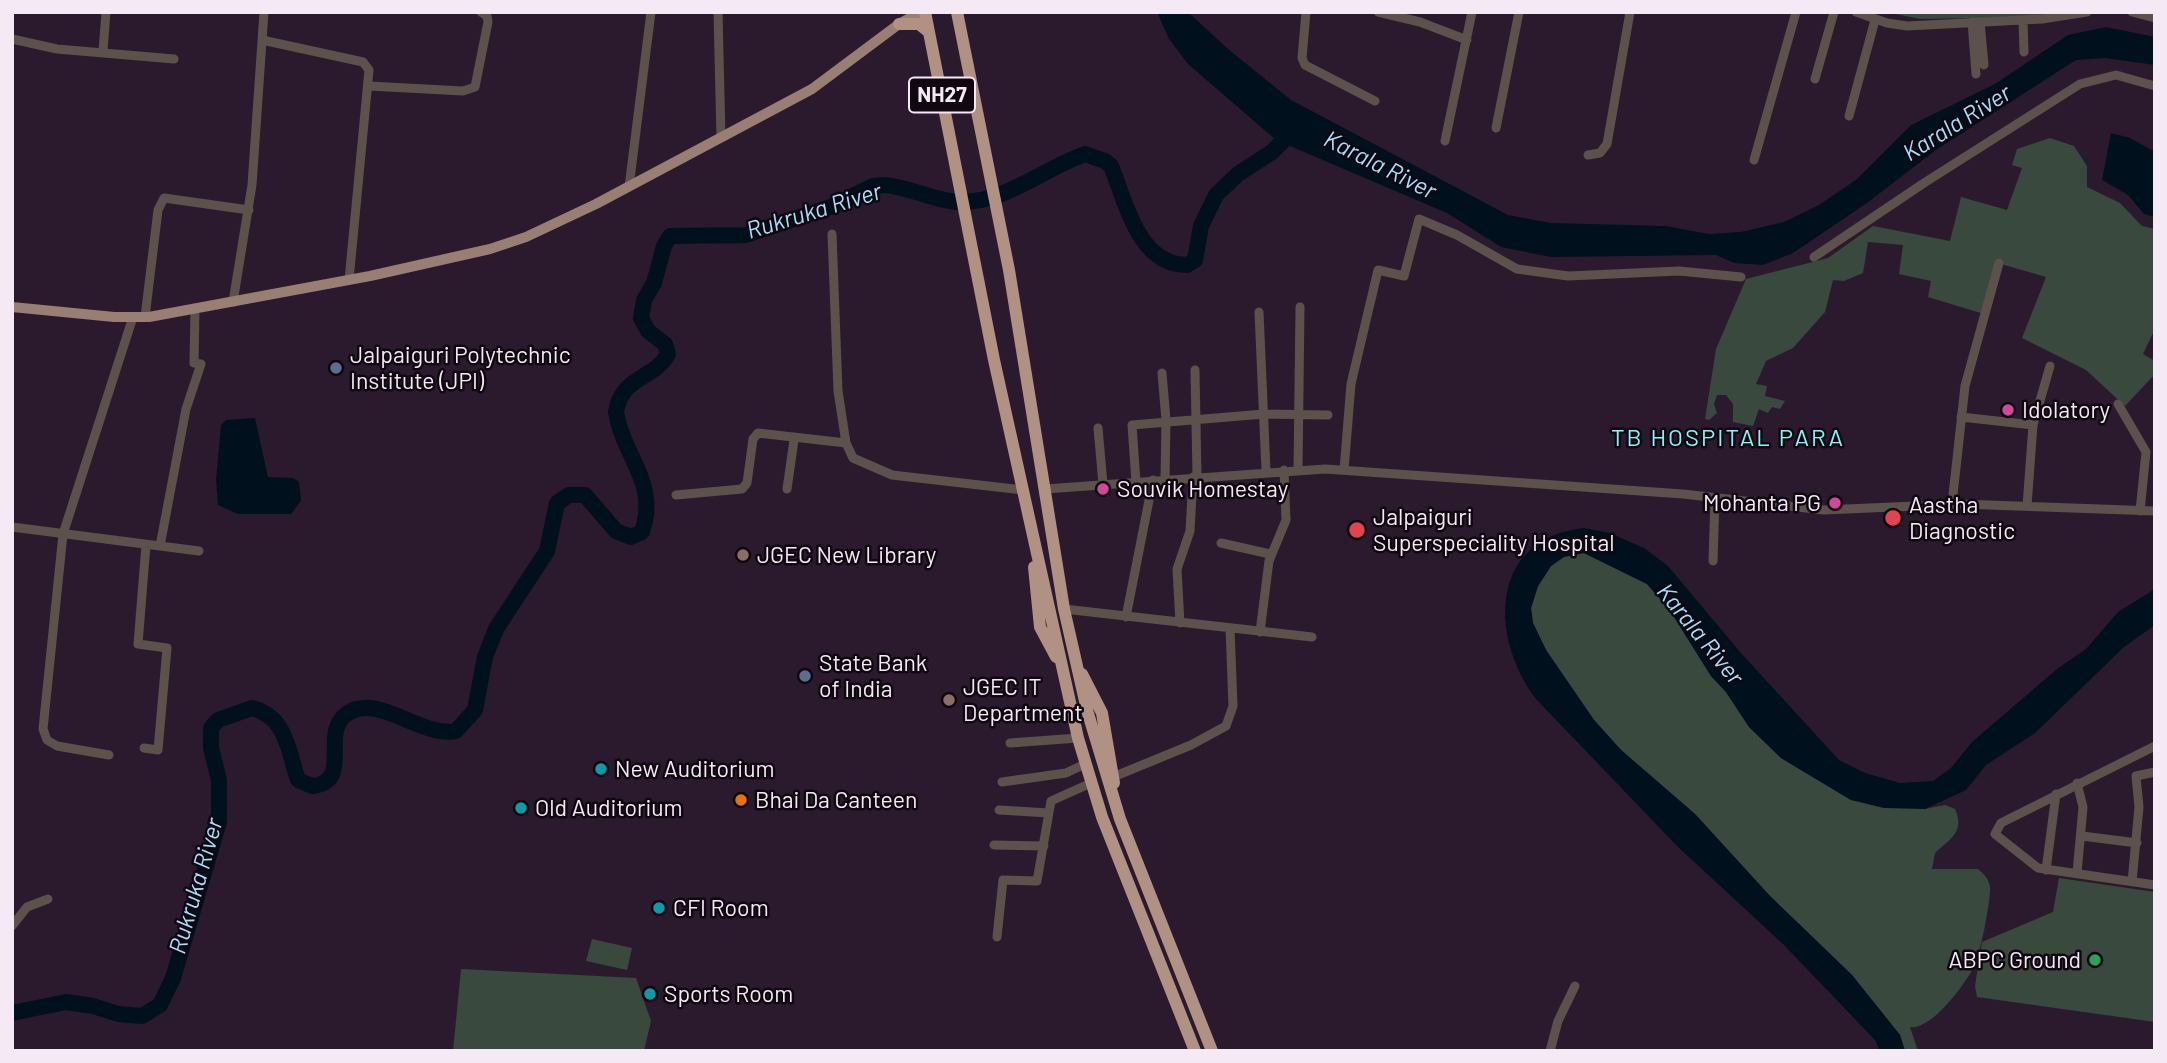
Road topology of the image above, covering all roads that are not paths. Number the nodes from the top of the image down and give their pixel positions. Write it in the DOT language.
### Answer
graph roads {
  1 [pos="106,12"];
  2 [pos="264,12"];
  3 [pos="481,12"];
  4 [pos="652,12"];
  5 [pos="718,12"];
  6 [pos="906,12"];
  7 [pos="923,12"];
  8 [pos="957,12"];
  9 [pos="1306,12"];
  10 [pos="1378,12"];
  11 [pos="1472,12"];
  12 [pos="1519,12"];
  13 [pos="1630,12"];
  14 [pos="1796,12"];
  15 [pos="1834,12"];
  16 [pos="1856,12"];
  17 [pos="2087,12"];
  18 [pos="2138,13"];
  19 [pos="2155,18"];
  20 [pos="1875,20"];
  21 [pos="2023,20"];
  22 [pos="1976,22"];
  23 [pos="899,24"];
  24 [pos="929,32"];
  25 [pos="12,39"];
  26 [pos="262,40"];
  27 [pos="1467,40"];
  28 [pos="103,51"];
  29 [pos="2025,52"];
  30 [pos="174,59"];
  31 [pos="1984,65"];
  32 [pos="1976,74"];
  33 [pos="1815,79"];
  34 [pos="369,86"];
  35 [pos="2155,86"];
  36 [pos="1375,101"];
  37 [pos="1849,116"];
  38 [pos="1496,128"];
  39 [pos="721,138"];
  40 [pos="1445,141"];
  41 [pos="1588,155"];
  42 [pos="1754,160"];
  43 [pos="629,187"];
  44 [pos="249,209"];
  45 [pos="832,234"];
  46 [pos="1814,257"];
  47 [pos="1999,263"];
  48 [pos="1741,277"];
  49 [pos="349,280"];
  50 [pos="233,302"];
  51 [pos="12,307"];
  52 [pos="1300,307"];
  53 [pos="195,309"];
  54 [pos="1259,312"];
  55 [pos="139,317"];
  56 [pos="2050,366"];
  57 [pos="1195,370"];
  58 [pos="1162,373"];
  59 [pos="2118,404"];
  60 [pos="1264,414"];
  61 [pos="1299,415"];
  62 [pos="1328,415"];
  63 [pos="1961,417"];
  64 [pos="1197,418"];
  65 [pos="1166,420"];
  66 [pos="2033,425"];
  67 [pos="1098,428"];
  68 [pos="794,440"];
  69 [pos="846,443"];
  70 [pos="1284,470"];
  71 [pos="1298,470"];
  72 [pos="1344,470"];
  73 [pos="1266,471"];
  74 [pos="1195,477"];
  75 [pos="1165,479"];
  76 [pos="1153,480"];
  77 [pos="1136,481"];
  78 [pos="1103,484"];
  79 [pos="787,489"];
  80 [pos="1045,489"];
  81 [pos="1023,490"];
  82 [pos="676,495"];
  83 [pos="1716,498"];
  84 [pos="1952,505"];
  85 [pos="2026,506"];
  86 [pos="2140,511"];
  87 [pos="2155,511"];
  88 [pos="13,527"];
  89 [pos="63,534"];
  90 [pos="12,539"];
  91 [pos="1221,543"];
  92 [pos="146,545"];
  93 [pos="160,546"];
  94 [pos="200,551"];
  95 [pos="1270,554"];
  96 [pos="1713,561"];
  97 [pos="1064,610"];
  98 [pos="1126,617"];
  99 [pos="1180,623"];
  100 [pos="1230,628"];
  101 [pos="1260,632"];
  102 [pos="1312,637"];
  103 [pos="1076,665"];
  104 [pos="1078,738"];
  105 [pos="1010,743"];
  106 [pos="2155,746"];
  107 [pos="144,748"];
  108 [pos="109,755"];
  109 [pos="1085,764"];
  110 [pos="2155,772"];
  111 [pos="1113,777"];
  112 [pos="1002,782"];
  113 [pos="1091,783"];
  114 [pos="2077,783"];
  115 [pos="2056,794"];
  116 [pos="1116,807"];
  117 [pos="999,810"];
  118 [pos="1049,813"];
  119 [pos="2082,836"];
  120 [pos="2137,843"];
  121 [pos="994,845"];
  122 [pos="1044,846"];
  123 [pos="2046,870"];
  124 [pos="2077,873"];
  125 [pos="2132,882"];
  126 [pos="2155,885"];
  127 [pos="48,899"];
  128 [pos="12,926"];
  129 [pos="997,937"];
  130 [pos="1575,986"];
  131 [pos="1195,1051"];
  132 [pos="1212,1051"];
  133 [pos="1550,1051"];
  1 -- 28 [label="street"];
  2 -- 26 [label="street"];
  3 -- 34 [label="street"];
  4 -- 43 [label="street"];
  5 -- 39 [label="street"];
  6 -- 23 [label="main road"];
  7 -- 23 [label="main road"];
  7 -- 24 [label="highway, NH27"];
  8 -- 80 [label="highway, NH27"];
  9 -- 36 [label="street"];
  10 -- 27 [label="street"];
  11 -- 27 [label="street"];
  12 -- 38 [label="street"];
  13 -- 41 [label="street"];
  14 -- 42 [label="street"];
  15 -- 33 [label="street"];
  16 -- 20 [label="street"];
  17 -- 21 [label="street"];
  18 -- 19 [label="street"];
  20 -- 22 [label="street"];
  20 -- 37 [label="street"];
  21 -- 22 [label="street"];
  21 -- 29 [label="street"];
  22 -- 31 [label="street"];
  22 -- 32 [label="street"];
  23 -- 24 [label="highway"];
  23 -- 39 [label="main road"];
  24 -- 81 [label="highway, NH27"];
  25 -- 28 [label="street"];
  26 -- 34 [label="street"];
  26 -- 44 [label="street"];
  27 -- 40 [label="street"];
  28 -- 30 [label="street"];
  34 -- 49 [label="street"];
  35 -- 46 [label="street"];
  39 -- 43 [label="main road"];
  43 -- 49 [label="main road"];
  44 -- 50 [label="street"];
  44 -- 55 [label="street"];
  45 -- 69 [label="street"];
  47 -- 63 [label="street"];
  48 -- 72 [label="street"];
  49 -- 50 [label="main road"];
  50 -- 53 [label="main road"];
  51 -- 55 [label="main road"];
  52 -- 61 [label="street"];
  53 -- 55 [label="main road"];
  53 -- 93 [label="street"];
  54 -- 60 [label="street"];
  55 -- 89 [label="street"];
  56 -- 66 [label="street"];
  57 -- 64 [label="street"];
  58 -- 65 [label="street"];
  59 -- 86 [label="street"];
  60 -- 61 [label="street"];
  60 -- 64 [label="street"];
  60 -- 73 [label="street"];
  61 -- 62 [label="street"];
  61 -- 71 [label="street"];
  63 -- 66 [label="street"];
  63 -- 84 [label="street"];
  64 -- 65 [label="street"];
  64 -- 74 [label="street"];
  65 -- 75 [label="street"];
  65 -- 77 [label="street"];
  66 -- 85 [label="street"];
  67 -- 78 [label="street"];
  68 -- 69 [label="street"];
  68 -- 79 [label="street"];
  68 -- 82 [label="street"];
  69 -- 81 [label="street"];
  70 -- 71 [label="street"];
  70 -- 73 [label="street"];
  70 -- 95 [label="street"];
  71 -- 72 [label="street"];
  72 -- 83 [label="street"];
  73 -- 74 [label="street"];
  74 -- 75 [label="street"];
  74 -- 99 [label="street"];
  75 -- 76 [label="street"];
  76 -- 77 [label="street"];
  76 -- 98 [label="street"];
  77 -- 78 [label="street"];
  78 -- 80 [label="street"];
  80 -- 81 [label="highway"];
  80 -- 97 [label="highway, NH27"];
  81 -- 104 [label="highway, NH27"];
  83 -- 84 [label="street"];
  83 -- 96 [label="street"];
  84 -- 85 [label="street"];
  85 -- 86 [label="street"];
  86 -- 87 [label="street"];
  88 -- 89 [label="street"];
  88 -- 90 [label="street"];
  89 -- 92 [label="street"];
  89 -- 108 [label="street"];
  91 -- 95 [label="street"];
  92 -- 93 [label="street"];
  92 -- 107 [label="street"];
  93 -- 94 [label="street"];
  95 -- 101 [label="street"];
  97 -- 98 [label="street"];
  97 -- 103 [label="highway, NH27"];
  98 -- 99 [label="street"];
  99 -- 100 [label="street"];
  100 -- 101 [label="street"];
  100 -- 111 [label="street"];
  101 -- 102 [label="street"];
  103 -- 111 [label="highway, NH27"];
  103 -- 116 [label="highway, NH27"];
  104 -- 105 [label="street"];
  104 -- 109 [label="highway, NH27"];
  106 -- 114 [label="street"];
  109 -- 112 [label="street"];
  109 -- 113 [label="highway, NH27"];
  110 -- 120 [label="street"];
  111 -- 116 [label="highway, NH27"];
  113 -- 118 [label="street"];
  113 -- 131 [label="highway, NH27"];
  114 -- 115 [label="street"];
  114 -- 119 [label="street"];
  115 -- 123 [label="street"];
  115 -- 123 [label="street"];
  116 -- 132 [label="highway, NH27"];
  117 -- 118 [label="street"];
  118 -- 122 [label="street"];
  119 -- 120 [label="street"];
  119 -- 124 [label="street"];
  120 -- 125 [label="street"];
  121 -- 122 [label="street"];
  122 -- 129 [label="street"];
  123 -- 124 [label="street"];
  124 -- 125 [label="street"];
  125 -- 126 [label="street"];
  127 -- 128 [label="street"];
  130 -- 133 [label="street"];
}
